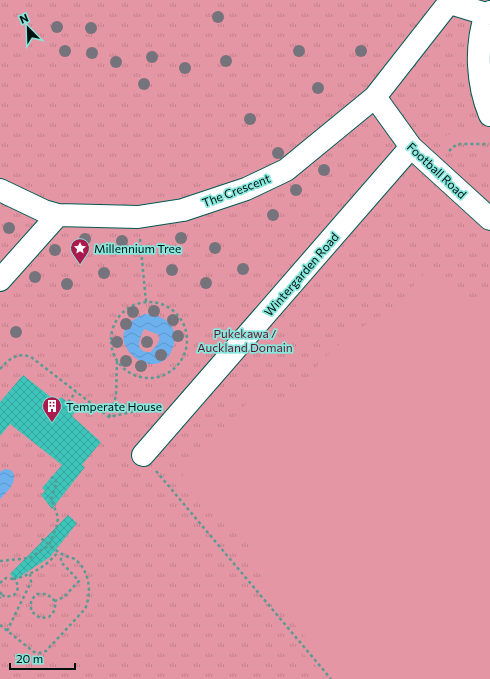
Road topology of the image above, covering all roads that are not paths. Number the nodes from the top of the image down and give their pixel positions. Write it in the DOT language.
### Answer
graph roads {
  1 [pos="450,2"];
  2 [pos="488,13"];
  3 [pos="375,97"];
  4 [pos="490,115"];
  5 [pos="411,148"];
  6 [pos="0,190"];
  7 [pos="58,215"];
  8 [pos="490,219"];
  9 [pos="0,280"];
  10 [pos="143,455"];
  1 -- 2 [label="street"];
  1 -- 3 [label="street, The Crescent"];
  2 -- 4 [label="street"];
  3 -- 5 [label="street, Football Road"];
  3 -- 7 [label="street, The Crescent"];
  5 -- 8 [label="street, Football Road"];
  5 -- 10 [label="street, Wintergarden Road"];
  6 -- 7 [label="street, The Crescent"];
  7 -- 9 [label="street"];
}
